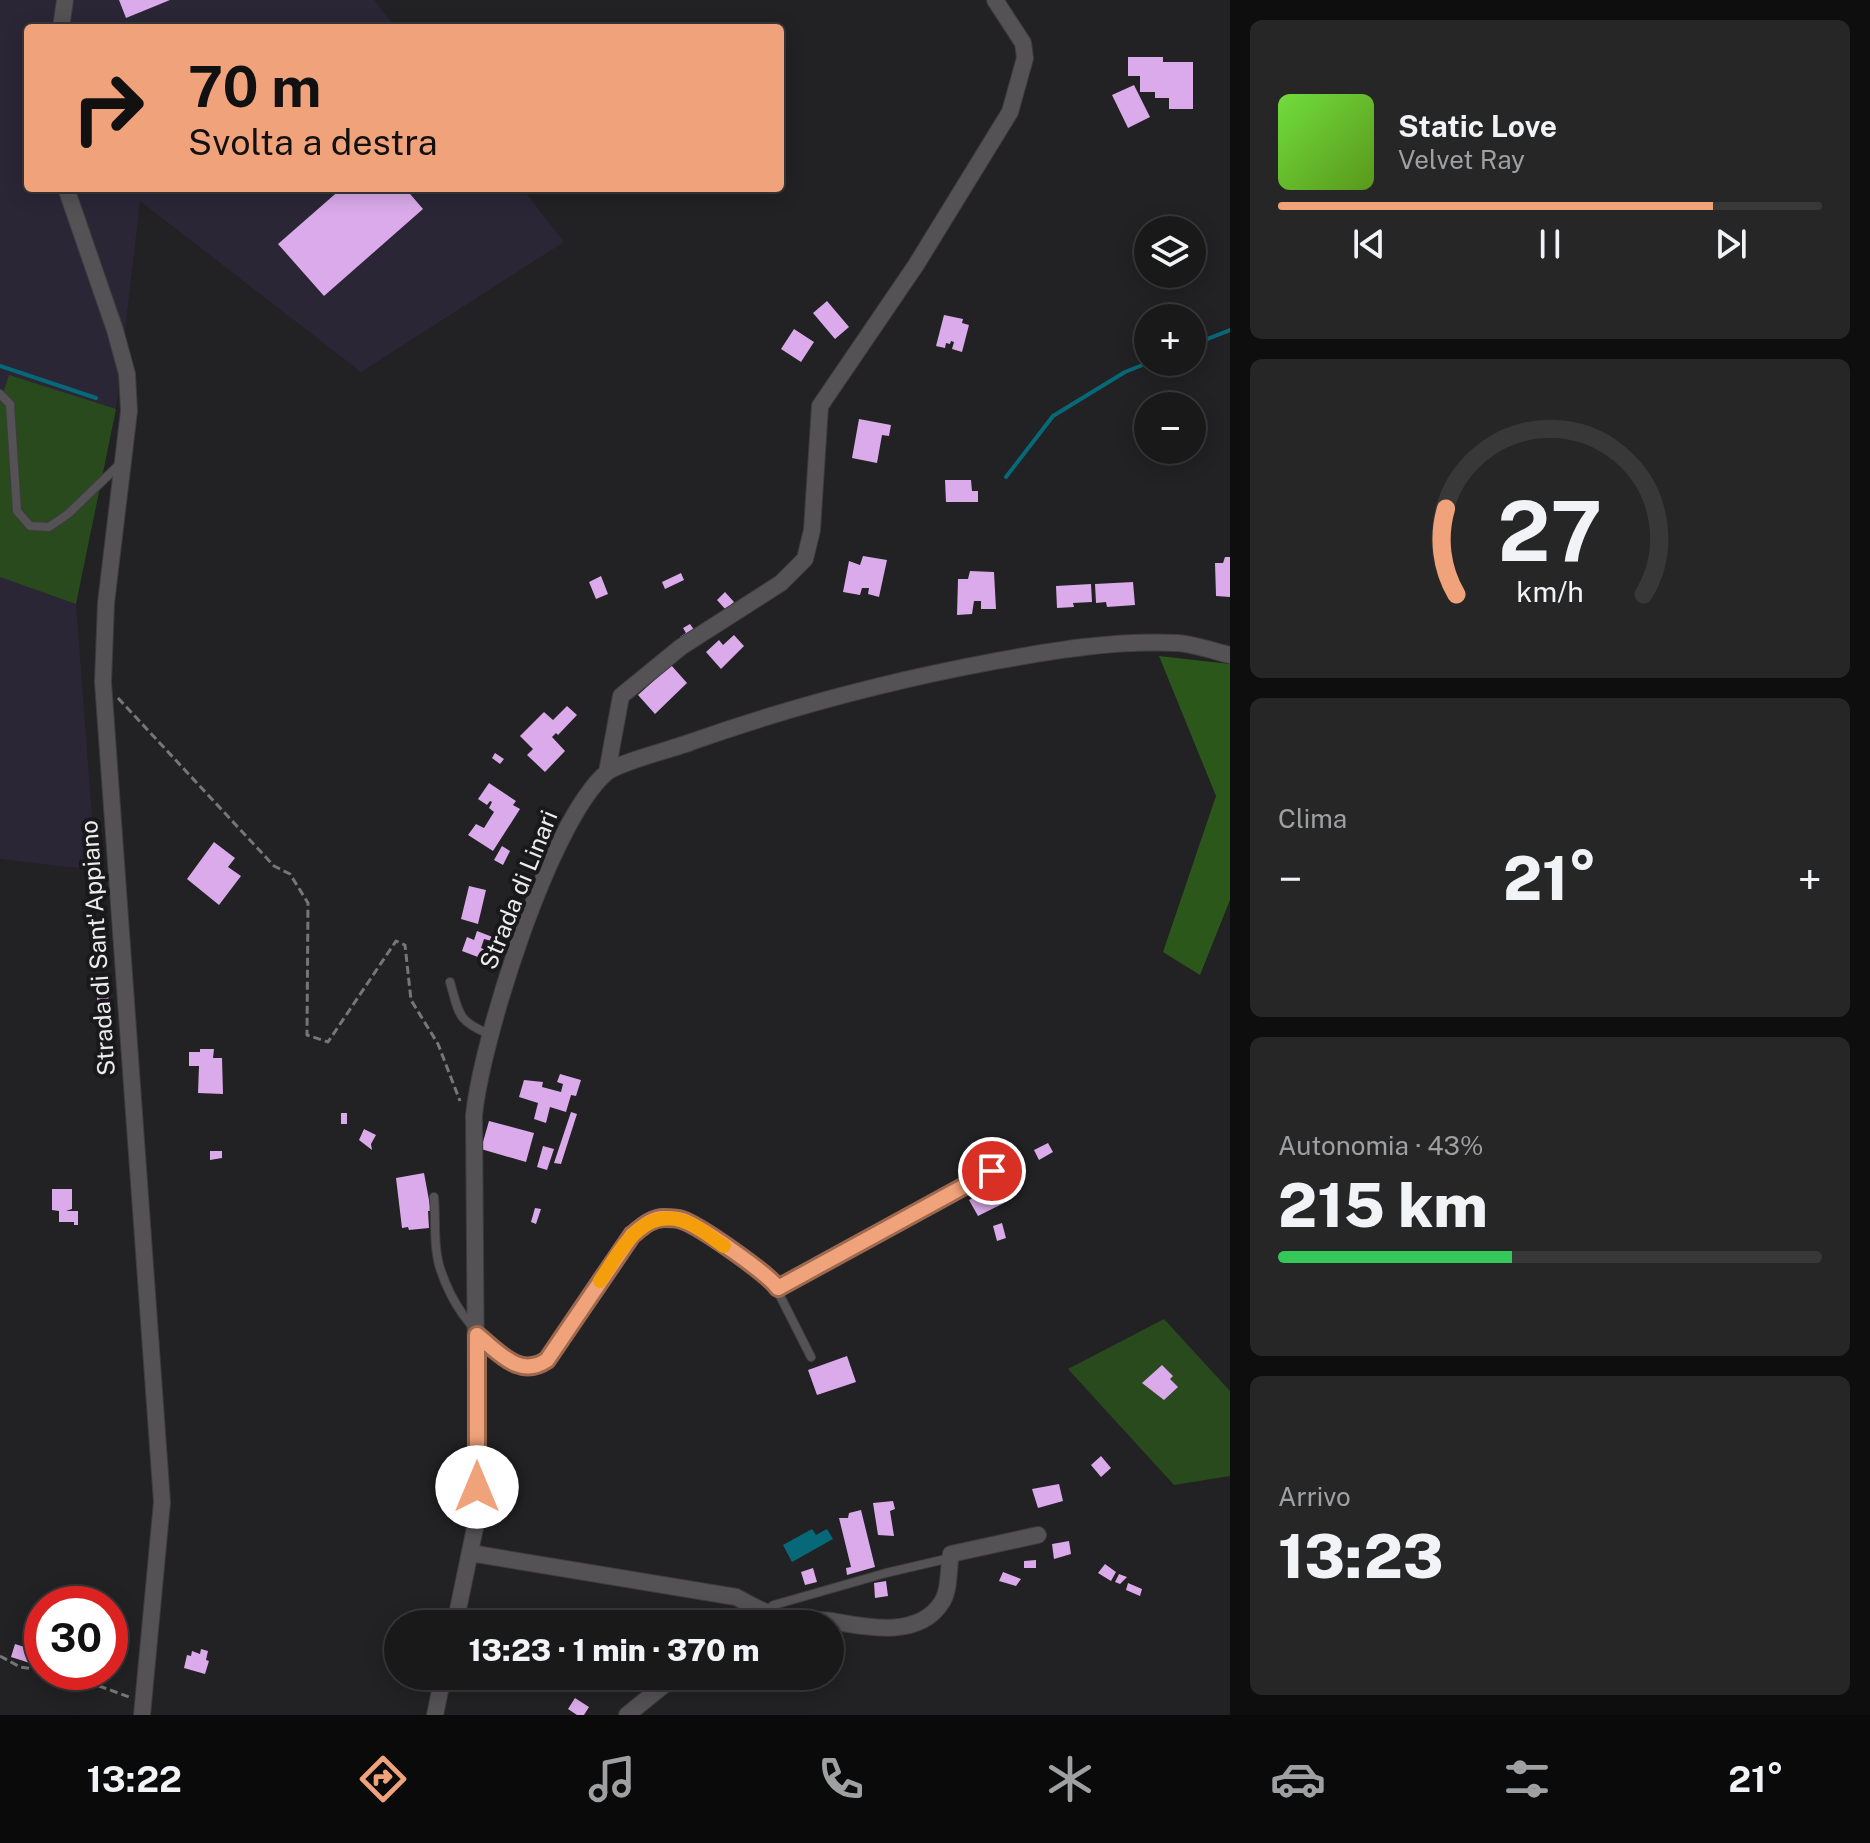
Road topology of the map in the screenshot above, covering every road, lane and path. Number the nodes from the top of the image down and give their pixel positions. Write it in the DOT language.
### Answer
graph roads {
  1 [pos="65,0"];
  2 [pos="995,0"];
  3 [pos="62,24"];
  4 [pos="67,192"];
  5 [pos="0,394"];
  6 [pos="123,460"];
  7 [pos="1230,655"];
  8 [pos="103,682"];
  9 [pos="607,772"];
  10 [pos="450,982"];
  11 [pos="489,1034"];
  12 [pos="474,1115"];
  13 [pos="992,1171"];
  14 [pos="434,1197"];
  15 [pos="778,1288"];
  16 [pos="477,1335"];
  17 [pos="811,1357"];
  18 [pos="1038,1535"];
  19 [pos="470,1553"];
  20 [pos="950,1558"];
  21 [pos="458,1610"];
  22 [pos="762,1610"];
  23 [pos="766,1610"];
  24 [pos="844,1623"];
  25 [pos="0,1656"];
  26 [pos="24,1668"];
  27 [pos="103,1690"];
  28 [pos="440,1690"];
  29 [pos="658,1690"];
  30 [pos="143,1709"];
  31 [pos="435,1715"];
  32 [pos="627,1715"];
  1 -- 3 [label="street"];
  2 -- 9 [label="street"];
  4 -- 6 [label="street, Strada di Sant'Appiano"];
  5 -- 6 [label="lane"];
  6 -- 8 [label="street, Strada di Sant'Appiano"];
  7 -- 9 [label="street"];
  8 -- 12 [label="path"];
  8 -- 30 [label="street, Strada di Sant'Appiano"];
  9 -- 11 [label="street, Strada di Linari"];
  10 -- 11 [label="lane"];
  11 -- 12 [label="street, Strada di Linari"];
  12 -- 16 [label="street, Strada di Linari"];
  13 -- 15 [label="lane"];
  14 -- 16 [label="lane"];
  15 -- 16 [label="lane"];
  15 -- 17 [label="lane"];
  16 -- 19 [label="street, Strada di Linari"];
  18 -- 20 [label="street"];
  19 -- 21 [label="street, Strada di Linari"];
  19 -- 22 [label="street"];
  20 -- 23 [label="lane"];
  20 -- 24 [label="street"];
  25 -- 26 [label="path"];
  27 -- 30 [label="path"];
  28 -- 31 [label="street"];
  29 -- 32 [label="street"];
}
